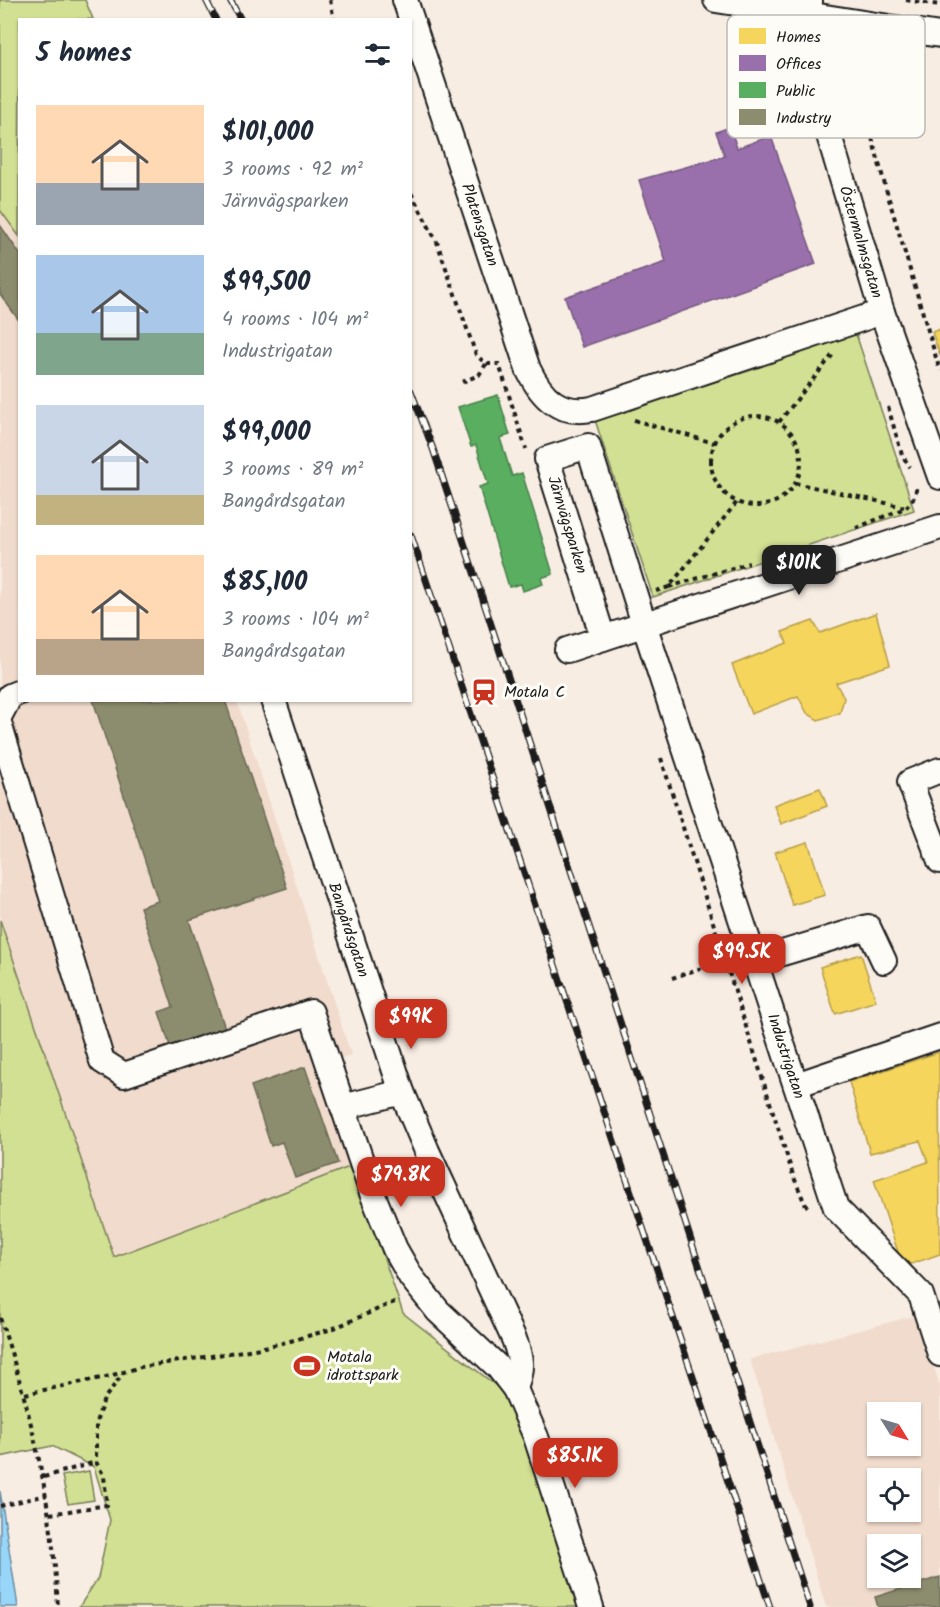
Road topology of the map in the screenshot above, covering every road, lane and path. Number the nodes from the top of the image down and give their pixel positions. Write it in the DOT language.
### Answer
graph roads {
  1 [pos="330,0"];
  2 [pos="405,0"];
  3 [pos="716,0"];
  4 [pos="906,0"];
  5 [pos="810,4"];
  6 [pos="940,5"];
  7 [pos="832,15"];
  8 [pos="333,18"];
  9 [pos="411,18"];
  10 [pos="412,21"];
  11 [pos="925,33"];
  12 [pos="940,35"];
  13 [pos="830,138"];
  14 [pos="872,138"];
  15 [pos="412,195"];
  16 [pos="882,312"];
  17 [pos="839,348"];
  18 [pos="486,364"];
  19 [pos="940,371"];
  20 [pos="462,382"];
  21 [pos="886,401"];
  22 [pos="779,422"];
  23 [pos="548,459"];
  24 [pos="912,471"];
  25 [pos="940,477"];
  26 [pos="915,480"];
  27 [pos="795,483"];
  28 [pos="737,502"];
  29 [pos="905,508"];
  30 [pos="940,527"];
  31 [pos="854,528"];
  32 [pos="759,560"];
  33 [pos="669,587"];
  34 [pos="637,598"];
  35 [pos="645,624"];
  36 [pos="603,638"];
  37 [pos="567,650"];
  38 [pos="18,693"];
  39 [pos="274,702"];
  40 [pos="0,715"];
  41 [pos="0,726"];
  42 [pos="940,770"];
  43 [pos="940,861"];
  44 [pos="725,960"];
  45 [pos="756,961"];
  46 [pos="884,961"];
  47 [pos="672,978"];
  48 [pos="940,1036"];
  49 [pos="796,1085"];
  50 [pos="402,1092"];
  51 [pos="343,1107"];
  52 [pos="422,1290"];
  53 [pos="931,1292"];
  54 [pos="0,1318"];
  55 [pos="940,1354"];
  56 [pos="124,1372"];
  57 [pos="515,1389"];
  58 [pos="25,1394"];
  59 [pos="96,1462"];
  60 [pos="44,1478"];
  61 [pos="47,1495"];
  62 [pos="0,1506"];
  63 [pos="50,1514"];
  64 [pos="58,1607"];
  65 [pos="591,1607"];
  1 -- 8 [label="path"];
  2 -- 9 [label="street, Platensgatan"];
  3 -- 5 [label="street"];
  4 -- 6 [label="path"];
  5 -- 7 [label="street"];
  10 -- 16 [label="street, Platensgatan"];
  11 -- 12 [label="street"];
  13 -- 16 [label="street, Östermalmsgatan"];
  14 -- 19 [label="path"];
  15 -- 18 [label="path"];
  16 -- 25 [label="street, Östermalmsgatan"];
  17 -- 22 [label="path"];
  18 -- 20 [label="path"];
  18 -- 23 [label="path"];
  21 -- 24 [label="path"];
  22 -- 27 [label="path"];
  22 -- 28 [label="path"];
  23 -- 34 [label="street, Järnvägsparken"];
  23 -- 36 [label="street, Järnvägsparken"];
  26 -- 29 [label="path"];
  27 -- 28 [label="path"];
  27 -- 29 [label="path"];
  28 -- 33 [label="path"];
  29 -- 31 [label="path"];
  30 -- 35 [label="street"];
  32 -- 33 [label="path"];
  33 -- 34 [label="path"];
  34 -- 35 [label="street, Järnvägsparken"];
  35 -- 36 [label="street"];
  35 -- 45 [label="street, Industrigatan"];
  36 -- 37 [label="street"];
  38 -- 40 [label="street"];
  39 -- 50 [label="street, Bangårdsgatan"];
  41 -- 51 [label="street"];
  42 -- 43 [label="street"];
  44 -- 47 [label="path"];
  45 -- 46 [label="street"];
  45 -- 49 [label="street, Industrigatan"];
  48 -- 49 [label="street"];
  49 -- 53 [label="street, Industrigatan"];
  50 -- 51 [label="street"];
  50 -- 57 [label="street, Bangårdsgatan"];
  51 -- 52 [label="street"];
  52 -- 56 [label="path"];
  52 -- 57 [label="street"];
  53 -- 55 [label="street, Industrigatan"];
  54 -- 58 [label="path"];
  56 -- 58 [label="path"];
  56 -- 59 [label="path"];
  57 -- 65 [label="street"];
  58 -- 60 [label="path"];
  59 -- 60 [label="path"];
  59 -- 63 [label="path"];
  60 -- 61 [label="path"];
  61 -- 62 [label="path"];
  61 -- 63 [label="path"];
  63 -- 64 [label="path"];
}
